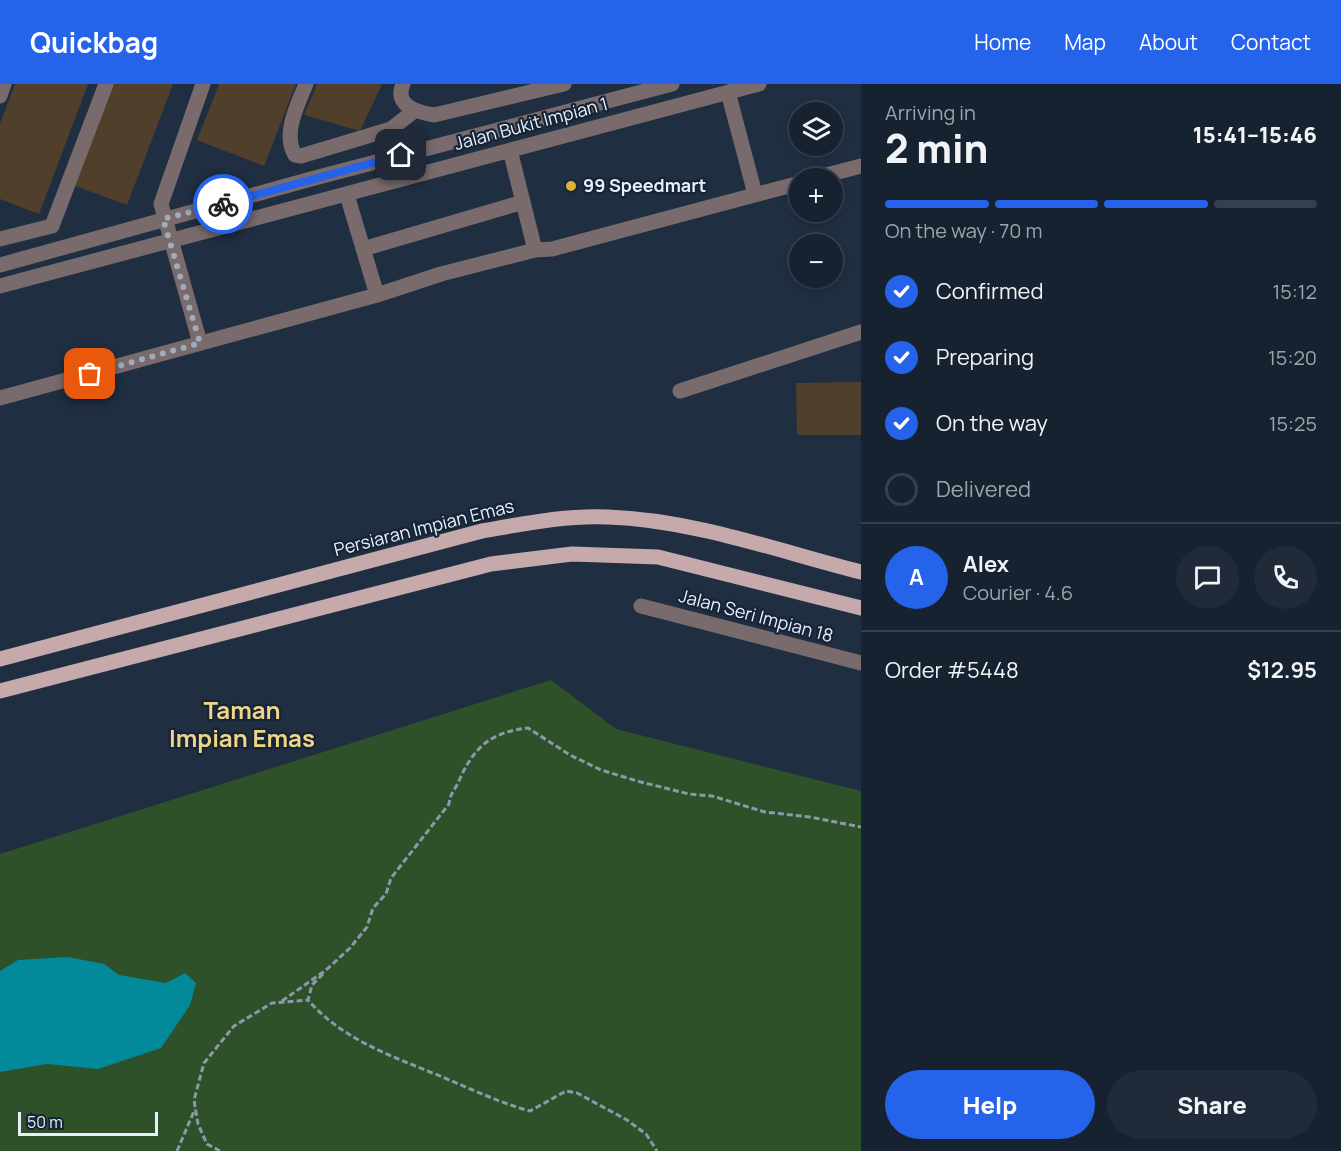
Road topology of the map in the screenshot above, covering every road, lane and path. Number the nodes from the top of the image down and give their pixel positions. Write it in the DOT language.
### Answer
graph roads {
  1 [pos="4,84"];
  2 [pos="106,84"];
  3 [pos="204,84"];
  4 [pos="306,84"];
  5 [pos="403,84"];
  6 [pos="564,84"];
  7 [pos="672,84"];
  8 [pos="759,84"];
  9 [pos="728,92"];
  10 [pos="0,96"];
  11 [pos="414,111"];
  12 [pos="510,150"];
  13 [pos="861,166"];
  14 [pos="843,171"];
  15 [pos="789,186"];
  16 [pos="755,194"];
  17 [pos="347,195"];
  18 [pos="523,202"];
  19 [pos="163,219"];
  20 [pos="0,239"];
  21 [pos="169,240"];
  22 [pos="363,249"];
  23 [pos="535,250"];
  24 [pos="0,265"];
  25 [pos="0,286"];
  26 [pos="377,295"];
  27 [pos="861,332"];
  28 [pos="200,343"];
  29 [pos="680,391"];
  30 [pos="0,398"];
  31 [pos="861,572"];
  32 [pos="641,606"];
  33 [pos="861,608"];
  34 [pos="0,659"];
  35 [pos="861,663"];
  36 [pos="0,691"];
  37 [pos="861,827"];
  38 [pos="326,970"];
  39 [pos="308,1000"];
  40 [pos="282,1001"];
  41 [pos="195,1108"];
  42 [pos="177,1151"];
  43 [pos="220,1151"];
  44 [pos="657,1151"];
  1 -- 10 [label="street"];
  2 -- 20 [label="street"];
  3 -- 19 [label="street"];
  4 -- 11 [label="street"];
  5 -- 11 [label="street"];
  6 -- 11 [label="street"];
  7 -- 19 [label="street, Jalan Bukit Impian 1"];
  8 -- 9 [label="street, Jalan Bukit Impian 1"];
  9 -- 12 [label="street, Jalan Bukit Impian 1"];
  9 -- 16 [label="street"];
  12 -- 17 [label="street, Jalan Bukit Impian 1"];
  12 -- 18 [label="street"];
  13 -- 14 [label="street"];
  15 -- 16 [label="street"];
  16 -- 23 [label="street"];
  17 -- 21 [label="street, Jalan Bukit Impian 1"];
  17 -- 22 [label="street"];
  18 -- 22 [label="street"];
  18 -- 23 [label="street"];
  19 -- 21 [label="street"];
  19 -- 24 [label="street, Jalan Bukit Impian 1"];
  21 -- 25 [label="street, Jalan Bukit Impian 1"];
  21 -- 28 [label="street"];
  22 -- 26 [label="street"];
  23 -- 26 [label="street"];
  26 -- 28 [label="street"];
  27 -- 29 [label="street"];
  28 -- 30 [label="street"];
  31 -- 34 [label="main road, Persiaran Impian Emas"];
  32 -- 35 [label="street, Jalan Seri Impian 18"];
  33 -- 36 [label="main road"];
  37 -- 38 [label="path"];
  38 -- 39 [label="path"];
  38 -- 40 [label="path"];
  39 -- 40 [label="path"];
  39 -- 44 [label="path"];
  40 -- 41 [label="path"];
  41 -- 42 [label="path"];
  41 -- 43 [label="path"];
}
